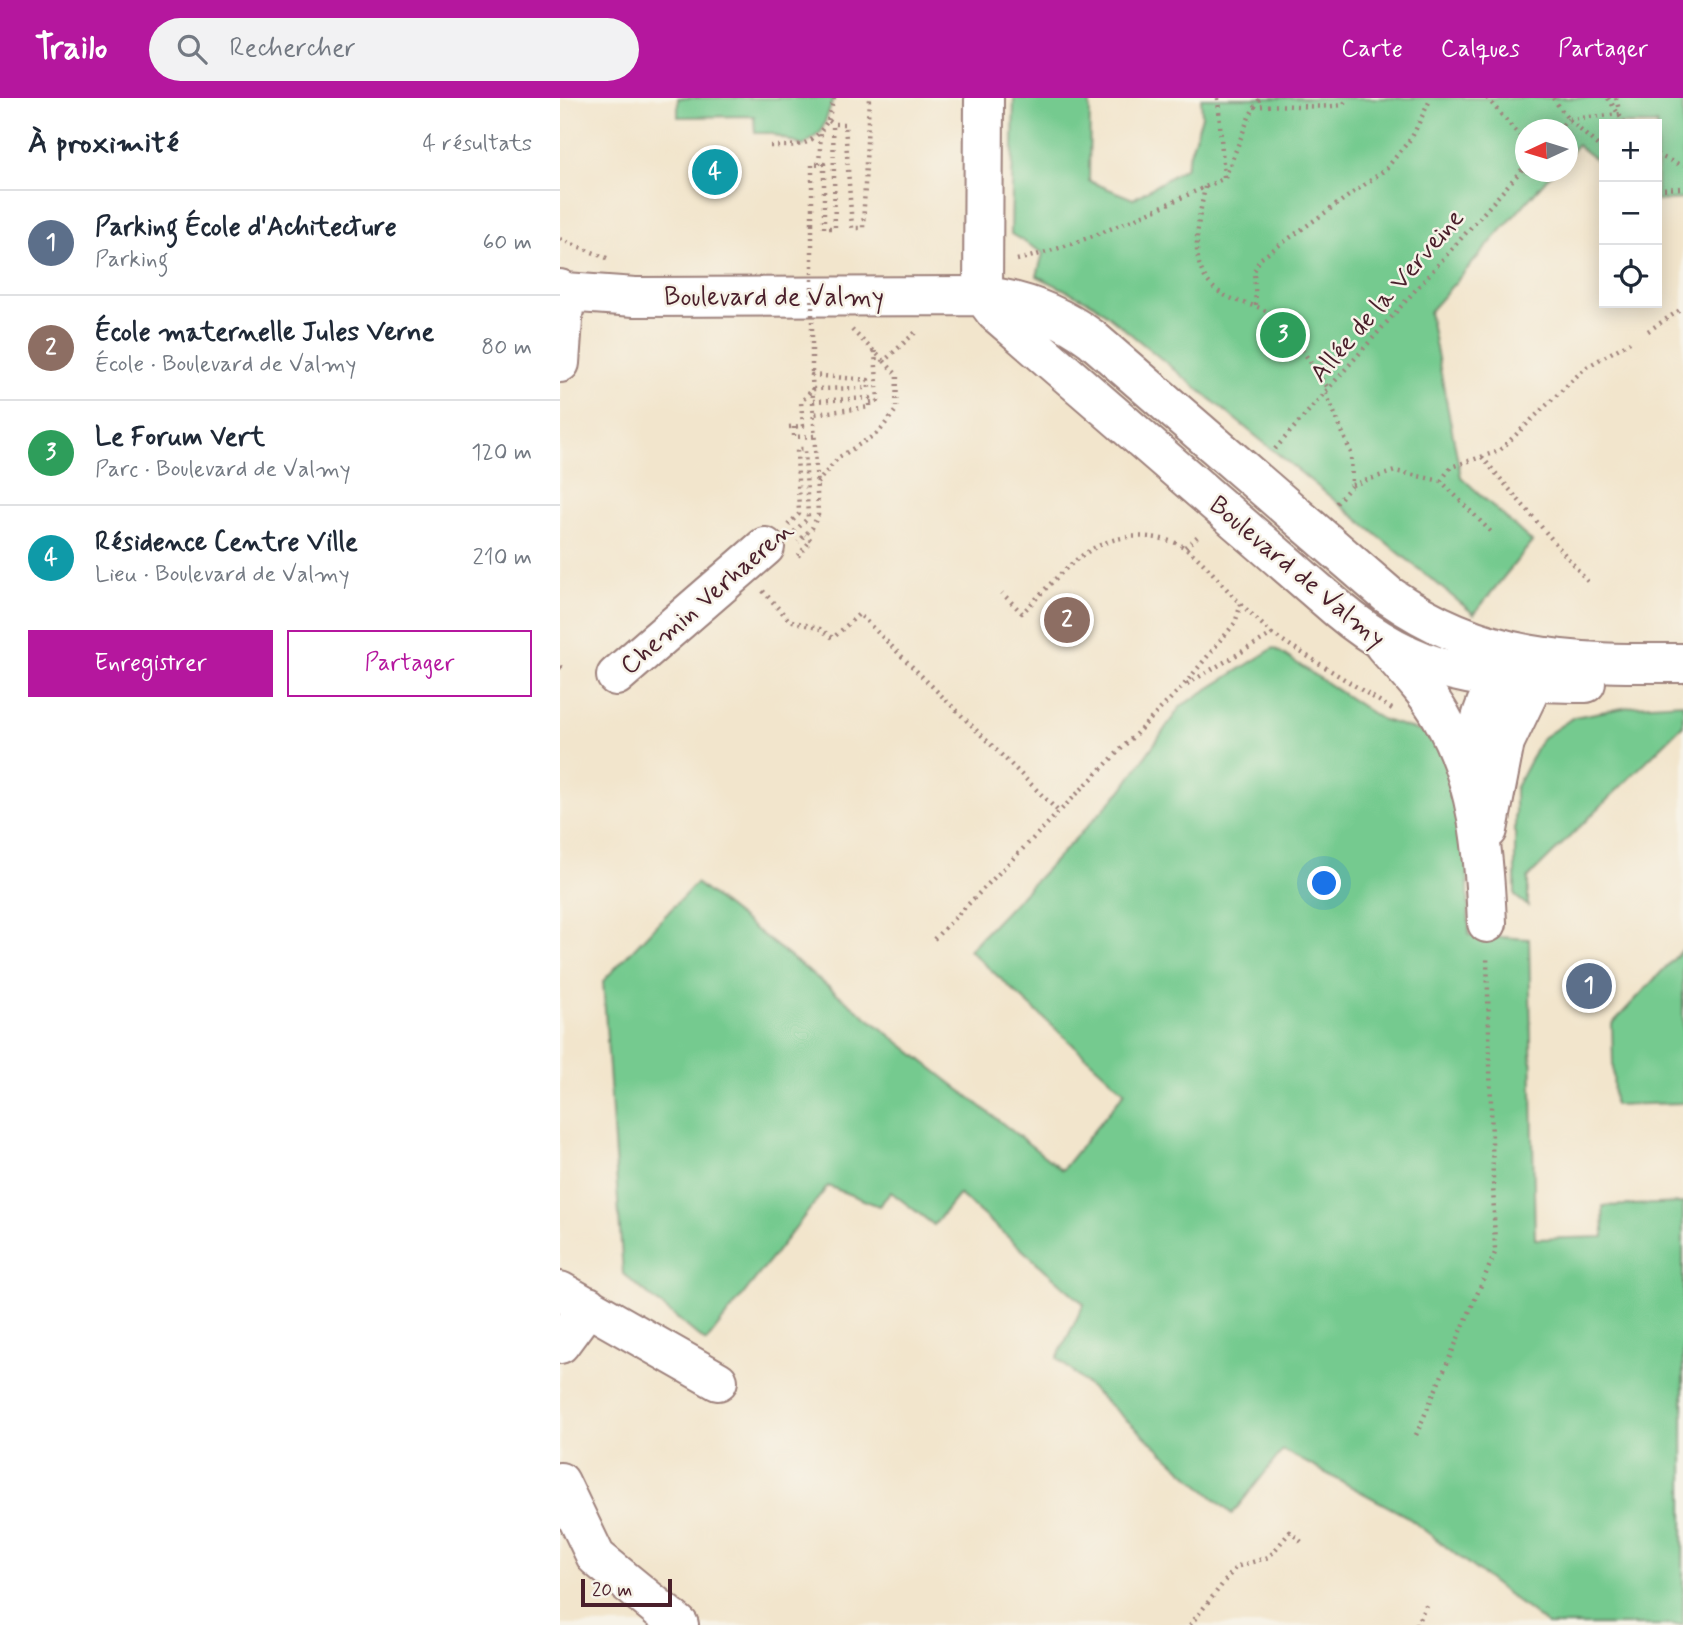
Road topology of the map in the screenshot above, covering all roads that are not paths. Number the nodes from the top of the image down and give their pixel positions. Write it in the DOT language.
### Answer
graph roads {
  1 [pos="984,98"];
  2 [pos="562,294"];
  3 [pos="983,296"];
  4 [pos="560,363"];
  5 [pos="773,549"];
  6 [pos="1384,645"];
  7 [pos="1683,663"];
  8 [pos="1526,673"];
  9 [pos="616,676"];
  10 [pos="1683,683"];
  11 [pos="1474,795"];
  12 [pos="1485,860"];
  13 [pos="1487,923"];
  14 [pos="574,1298"];
  15 [pos="560,1344"];
  16 [pos="718,1381"];
  17 [pos="560,1482"];
  18 [pos="678,1625"];
  1 -- 3 [label="main road"];
  2 -- 3 [label="main road, Boulevard de Valmy"];
  2 -- 4 [label="main road"];
  3 -- 6 [label="main road, Boulevard de Valmy"];
  3 -- 8 [label="main road, Boulevard de Valmy"];
  5 -- 9 [label="main road, Chemin Verhaeren"];
  6 -- 8 [label="main road, Boulevard de Valmy"];
  6 -- 11 [label="main road"];
  7 -- 8 [label="main road, Boulevard de Valmy"];
  8 -- 10 [label="main road, Boulevard de Valmy"];
  8 -- 11 [label="main road"];
  8 -- 12 [label="main road"];
  11 -- 12 [label="main road"];
  12 -- 13 [label="main road"];
  14 -- 15 [label="main road"];
  14 -- 16 [label="main road"];
  17 -- 18 [label="main road"];
}
